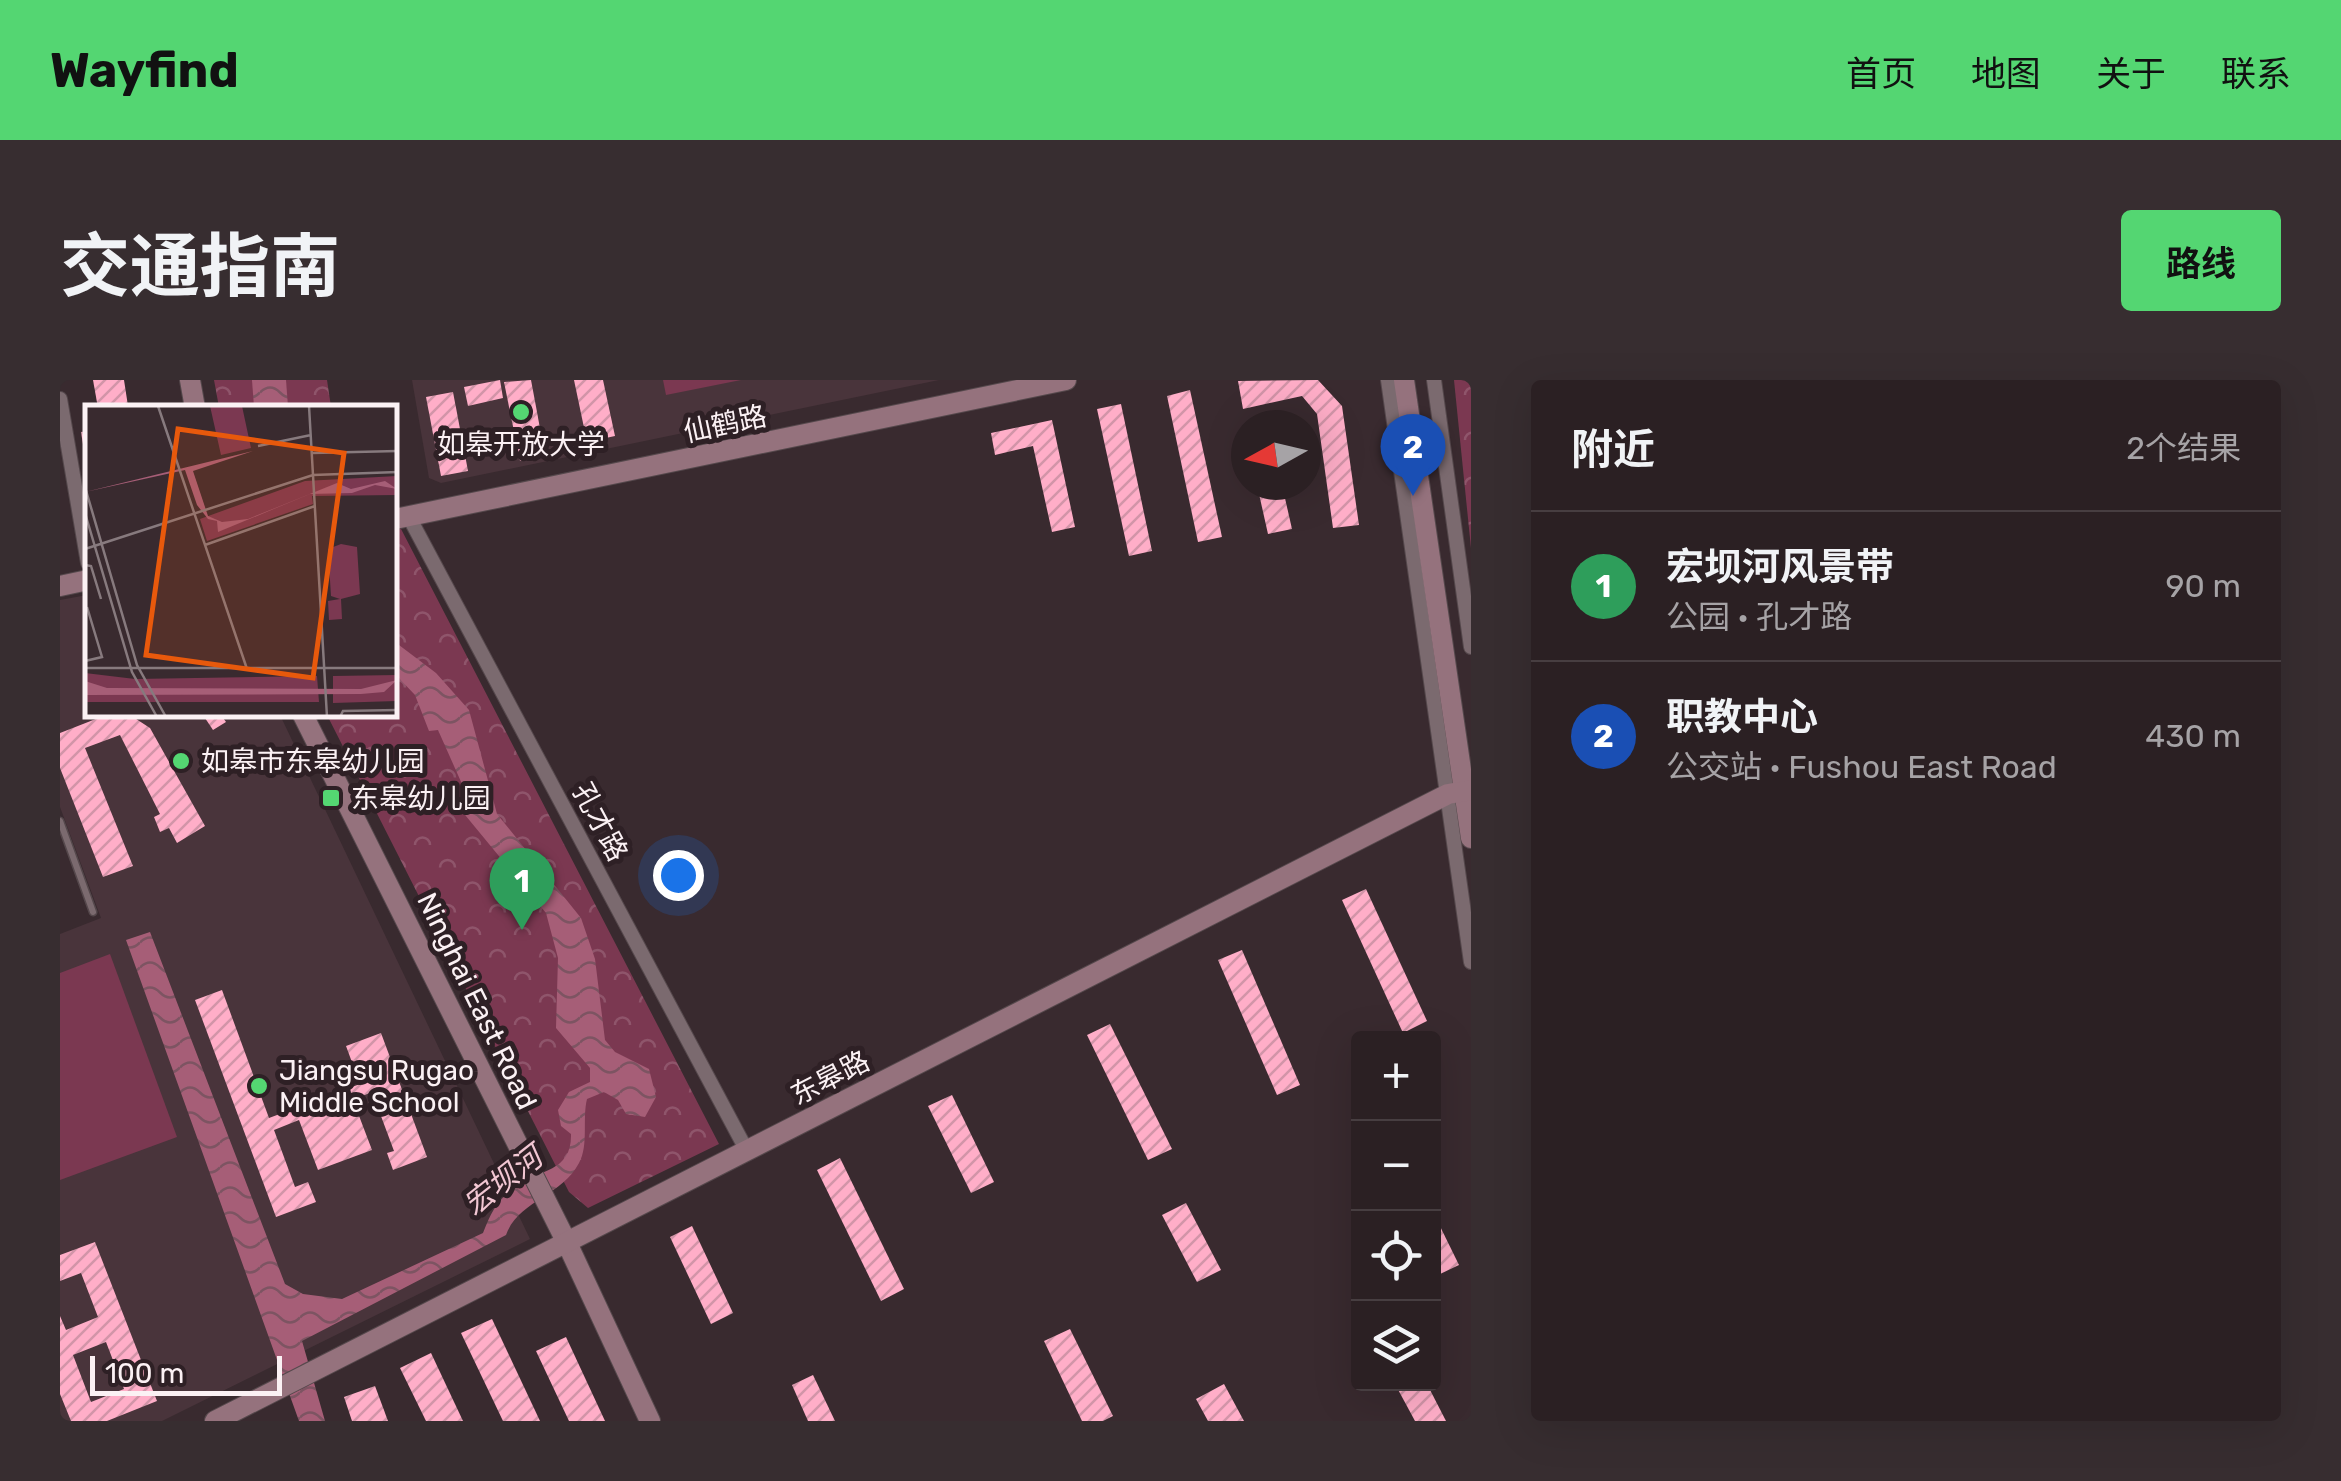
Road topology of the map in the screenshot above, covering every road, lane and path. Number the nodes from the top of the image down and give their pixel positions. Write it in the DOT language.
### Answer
graph roads {
  1 [pos="190,380"];
  2 [pos="1066,380"];
  3 [pos="1388,380"];
  4 [pos="1404,380"];
  5 [pos="1418,380"];
  6 [pos="1434,380"];
  7 [pos="60,399"];
  8 [pos="194,405"];
  9 [pos="402,518"];
  10 [pos="85,545"];
  11 [pos="85,581"];
  12 [pos="60,586"];
  13 [pos="1471,647"];
  14 [pos="304,718"];
  15 [pos="1471,752"];
  16 [pos="1461,792"];
  17 [pos="60,821"];
  18 [pos="1471,838"];
  19 [pos="94,912"];
  20 [pos="1471,962"];
  21 [pos="748,1151"];
  22 [pos="567,1243"];
  23 [pos="215,1421"];
  24 [pos="650,1421"];
  1 -- 8 [label="street"];
  2 -- 9 [label="street, 仙鹤路"];
  3 -- 16 [label="street"];
  4 -- 16 [label="street"];
  5 -- 15 [label="street"];
  6 -- 13 [label="street"];
  7 -- 10 [label="street"];
  9 -- 21 [label="street, 孔才路"];
  11 -- 12 [label="street"];
  14 -- 22 [label="street, Ninghai East Road"];
  16 -- 18 [label="street"];
  16 -- 20 [label="street"];
  16 -- 21 [label="street, 东皋路"];
  17 -- 19 [label="lane"];
  21 -- 22 [label="street, 东皋路"];
  22 -- 23 [label="street, 东皋路"];
  22 -- 24 [label="street, Ninghai East Road"];
}
